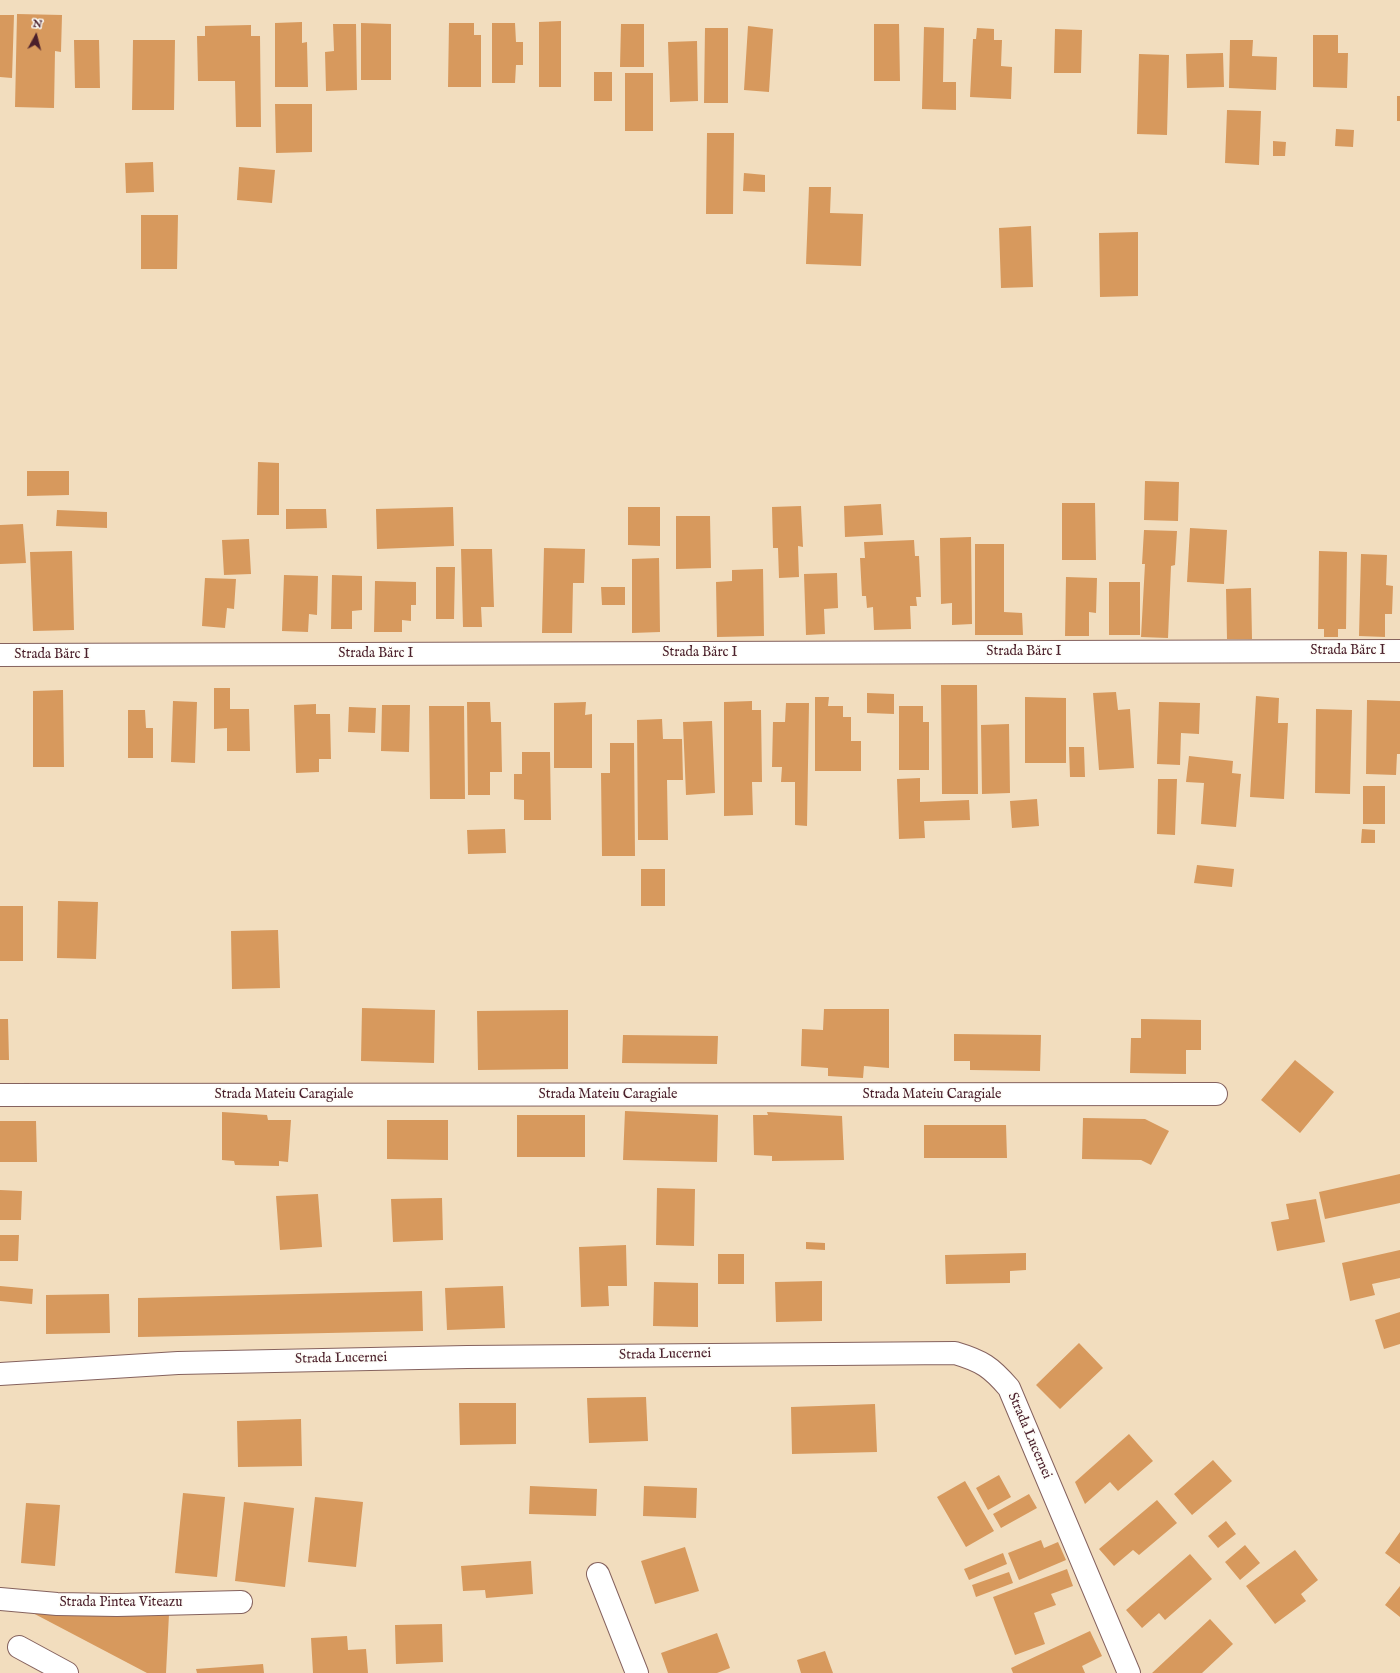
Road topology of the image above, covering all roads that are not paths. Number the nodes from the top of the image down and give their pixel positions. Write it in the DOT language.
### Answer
graph roads {
  1 [pos="1400,651"];
  2 [pos="0,655"];
  3 [pos="1216,1094"];
  4 [pos="0,1095"];
  5 [pos="0,1374"];
  6 [pos="598,1574"];
  7 [pos="0,1599"];
  8 [pos="241,1602"];
  9 [pos="19,1647"];
  10 [pos="67,1673"];
  11 [pos="637,1673"];
  12 [pos="1129,1673"];
  1 -- 2 [label="street, Strada Bărc I"];
  3 -- 4 [label="street, Strada Mateiu Caragiale"];
  5 -- 12 [label="street, Strada Lucernei"];
  6 -- 11 [label="street"];
  7 -- 8 [label="street, Strada Pintea Viteazu"];
  9 -- 10 [label="street"];
}
